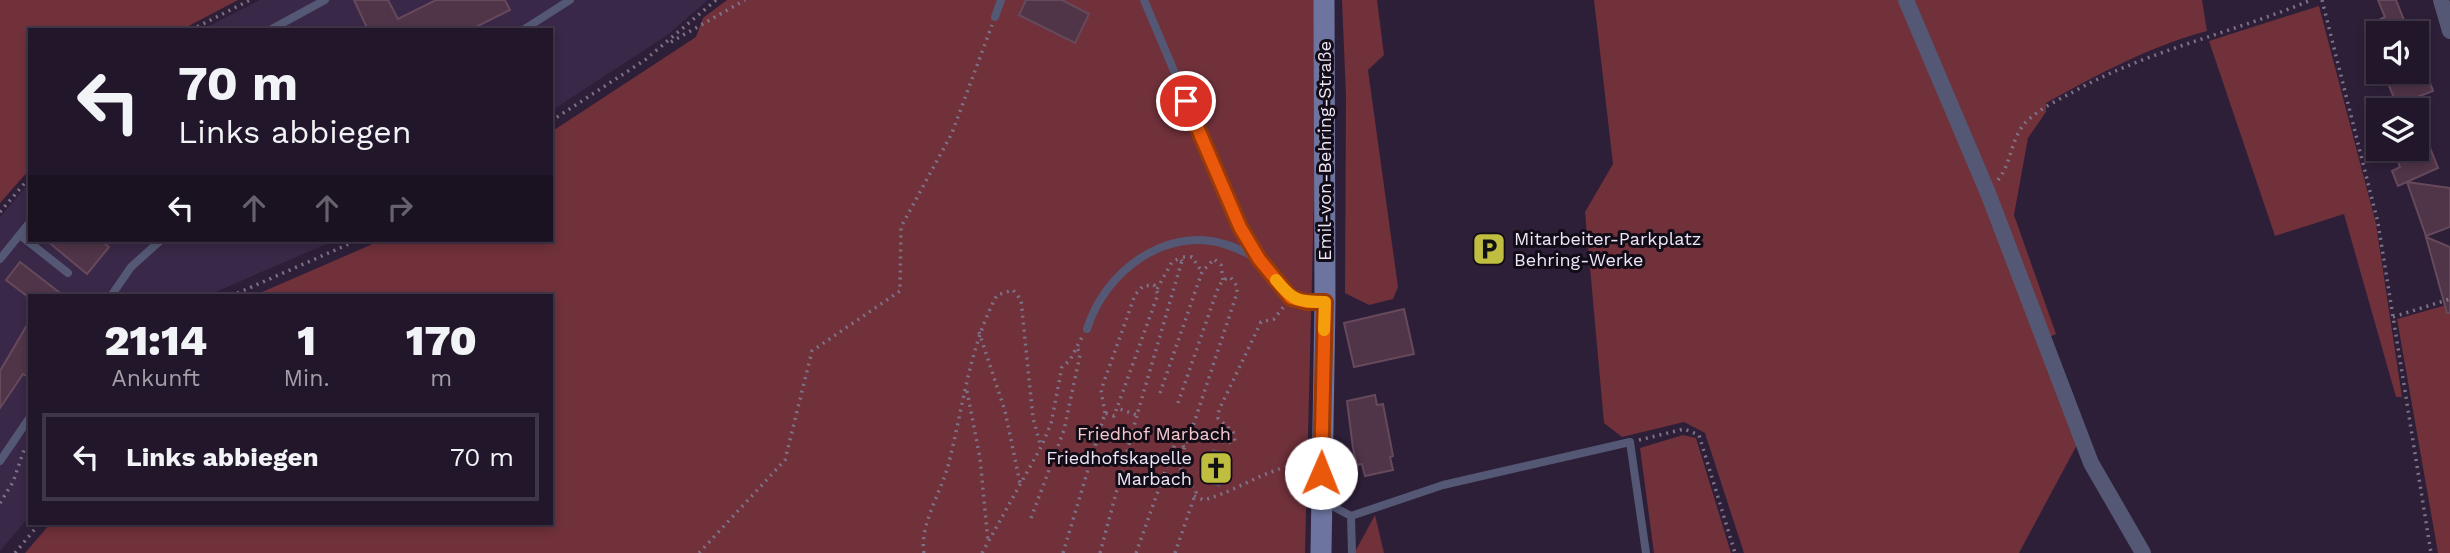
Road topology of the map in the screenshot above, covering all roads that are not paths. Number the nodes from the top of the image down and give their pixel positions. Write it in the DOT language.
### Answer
graph roads {
  1 [pos="325,0"];
  2 [pos="570,0"];
  3 [pos="1002,0"];
  4 [pos="1144,0"];
  5 [pos="1324,0"];
  6 [pos="1906,0"];
  7 [pos="2441,0"];
  8 [pos="995,17"];
  9 [pos="287,21"];
  10 [pos="274,28"];
  11 [pos="290,28"];
  12 [pos="526,28"];
  13 [pos="2450,31"];
  14 [pos="28,225"];
  15 [pos="20,235"];
  16 [pos="28,241"];
  17 [pos="29,242"];
  18 [pos="159,242"];
  19 [pos="0,259"];
  20 [pos="1259,259"];
  21 [pos="68,273"];
  22 [pos="112,294"];
  23 [pos="1325,302"];
  24 [pos="1087,329"];
  25 [pos="28,420"];
  26 [pos="0,461"];
  27 [pos="1320,499"];
  28 [pos="1352,516"];
  29 [pos="1321,553"];
  30 [pos="1352,553"];
  31 [pos="1646,553"];
  32 [pos="2143,553"];
  1 -- 9 [label="lane"];
  2 -- 12 [label="lane"];
  3 -- 8 [label="lane"];
  4 -- 20 [label="lane"];
  5 -- 23 [label="main road, Emil-von-Behring-Straße"];
  6 -- 32 [label="street"];
  7 -- 13 [label="street"];
  9 -- 10 [label="lane"];
  9 -- 11 [label="lane"];
  14 -- 15 [label="lane"];
  15 -- 16 [label="lane"];
  15 -- 19 [label="lane"];
  17 -- 21 [label="lane"];
  18 -- 22 [label="lane"];
  20 -- 23 [label="lane"];
  20 -- 24 [label="lane"];
  23 -- 27 [label="main road, Emil-von-Behring-Straße"];
  25 -- 26 [label="lane"];
  27 -- 28 [label="lane"];
  27 -- 29 [label="main road, Emil-von-Behring-Straße"];
  28 -- 30 [label="lane"];
  28 -- 31 [label="lane"];
}
